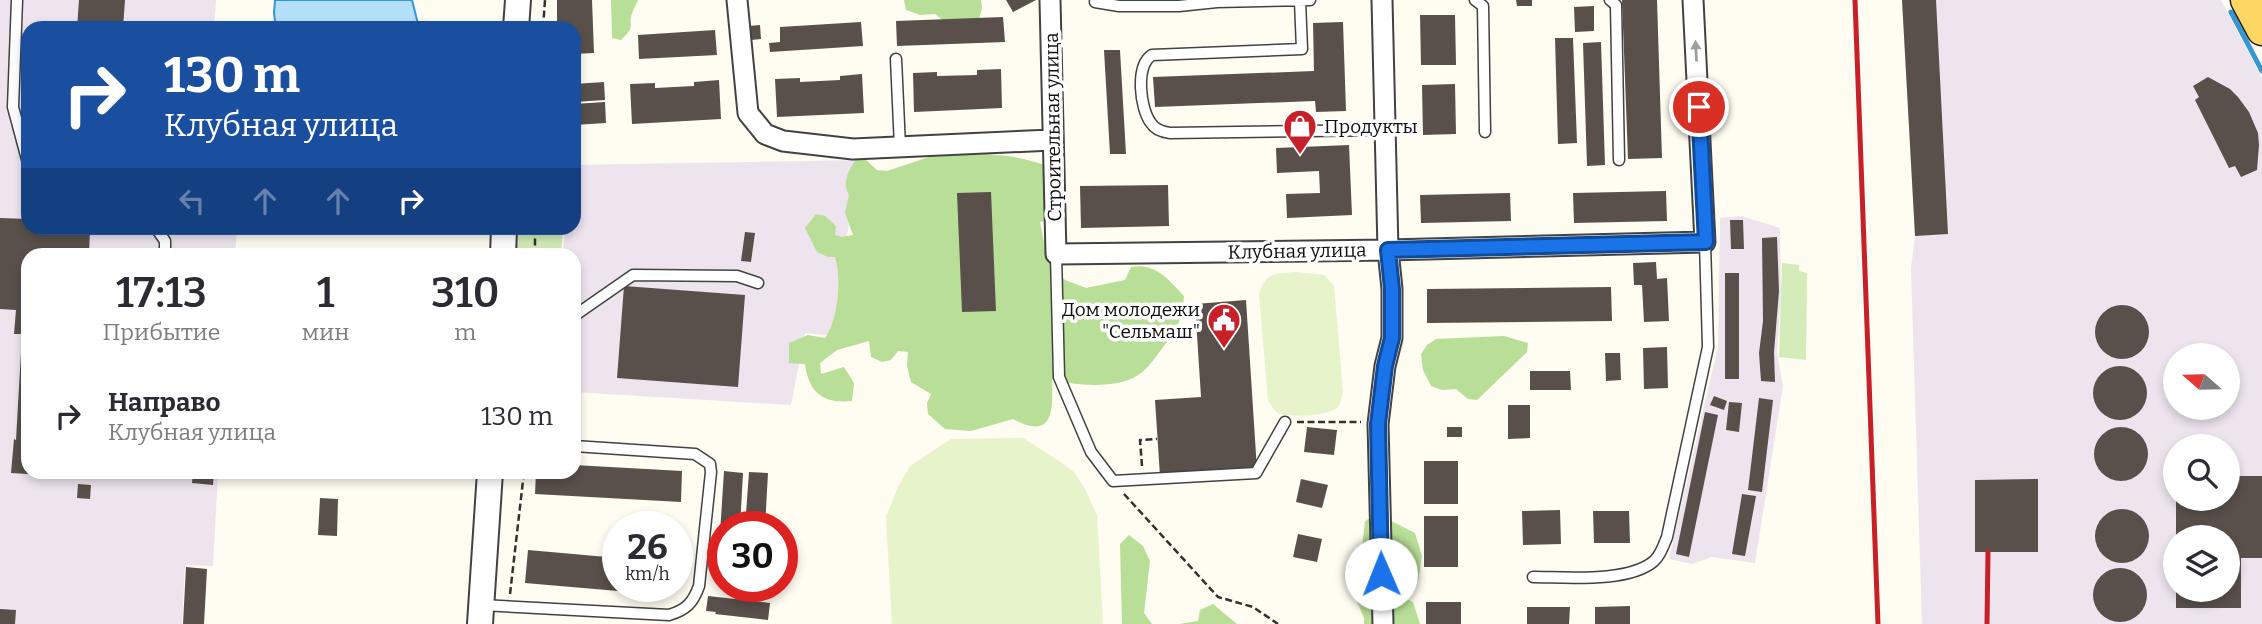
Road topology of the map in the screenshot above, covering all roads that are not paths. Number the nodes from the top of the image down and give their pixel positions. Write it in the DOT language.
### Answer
graph roads {
  1 [pos="17,0"];
  2 [pos="518,0"];
  3 [pos="737,0"];
  4 [pos="1050,0"];
  5 [pos="1310,0"];
  6 [pos="1382,0"];
  7 [pos="1475,0"];
  8 [pos="1610,0"];
  9 [pos="1693,0"];
  10 [pos="2246,0"];
  11 [pos="1300,1"];
  12 [pos="1095,2"];
  13 [pos="516,21"];
  14 [pos="2262,30"];
  15 [pos="896,60"];
  16 [pos="1385,130"];
  17 [pos="1485,132"];
  18 [pos="21,137"];
  19 [pos="1052,140"];
  20 [pos="900,147"];
  21 [pos="1619,160"];
  22 [pos="1706,242"];
  23 [pos="1388,250"];
  24 [pos="1056,254"];
  25 [pos="758,283"];
  26 [pos="581,311"];
  27 [pos="1285,422"];
  28 [pos="581,446"];
  29 [pos="489,479"];
  30 [pos="1533,577"];
  31 [pos="481,614"];
  32 [pos="669,619"];
  33 [pos="1383,624"];
  1 -- 18 [label="lane"];
  2 -- 13 [label="street"];
  3 -- 20 [label="street"];
  4 -- 19 [label="street, Строительная улица"];
  5 -- 11 [label="lane"];
  6 -- 16 [label="street"];
  7 -- 17 [label="lane"];
  8 -- 21 [label="lane"];
  22 -- 9 [label="street, one-way"];
  10 -- 14 [label="main road"];
  11 -- 12 [label="lane"];
  11 -- 16 [label="lane"];
  15 -- 20 [label="lane"];
  16 -- 23 [label="street"];
  19 -- 20 [label="street"];
  19 -- 24 [label="street, Строительная улица"];
  22 -- 23 [label="street, Клубная улица"];
  22 -- 30 [label="lane"];
  23 -- 24 [label="street, Клубная улица"];
  23 -- 33 [label="street"];
  24 -- 27 [label="lane"];
  25 -- 26 [label="lane"];
  28 -- 32 [label="lane"];
  29 -- 31 [label="street"];
  31 -- 32 [label="lane"];
}
